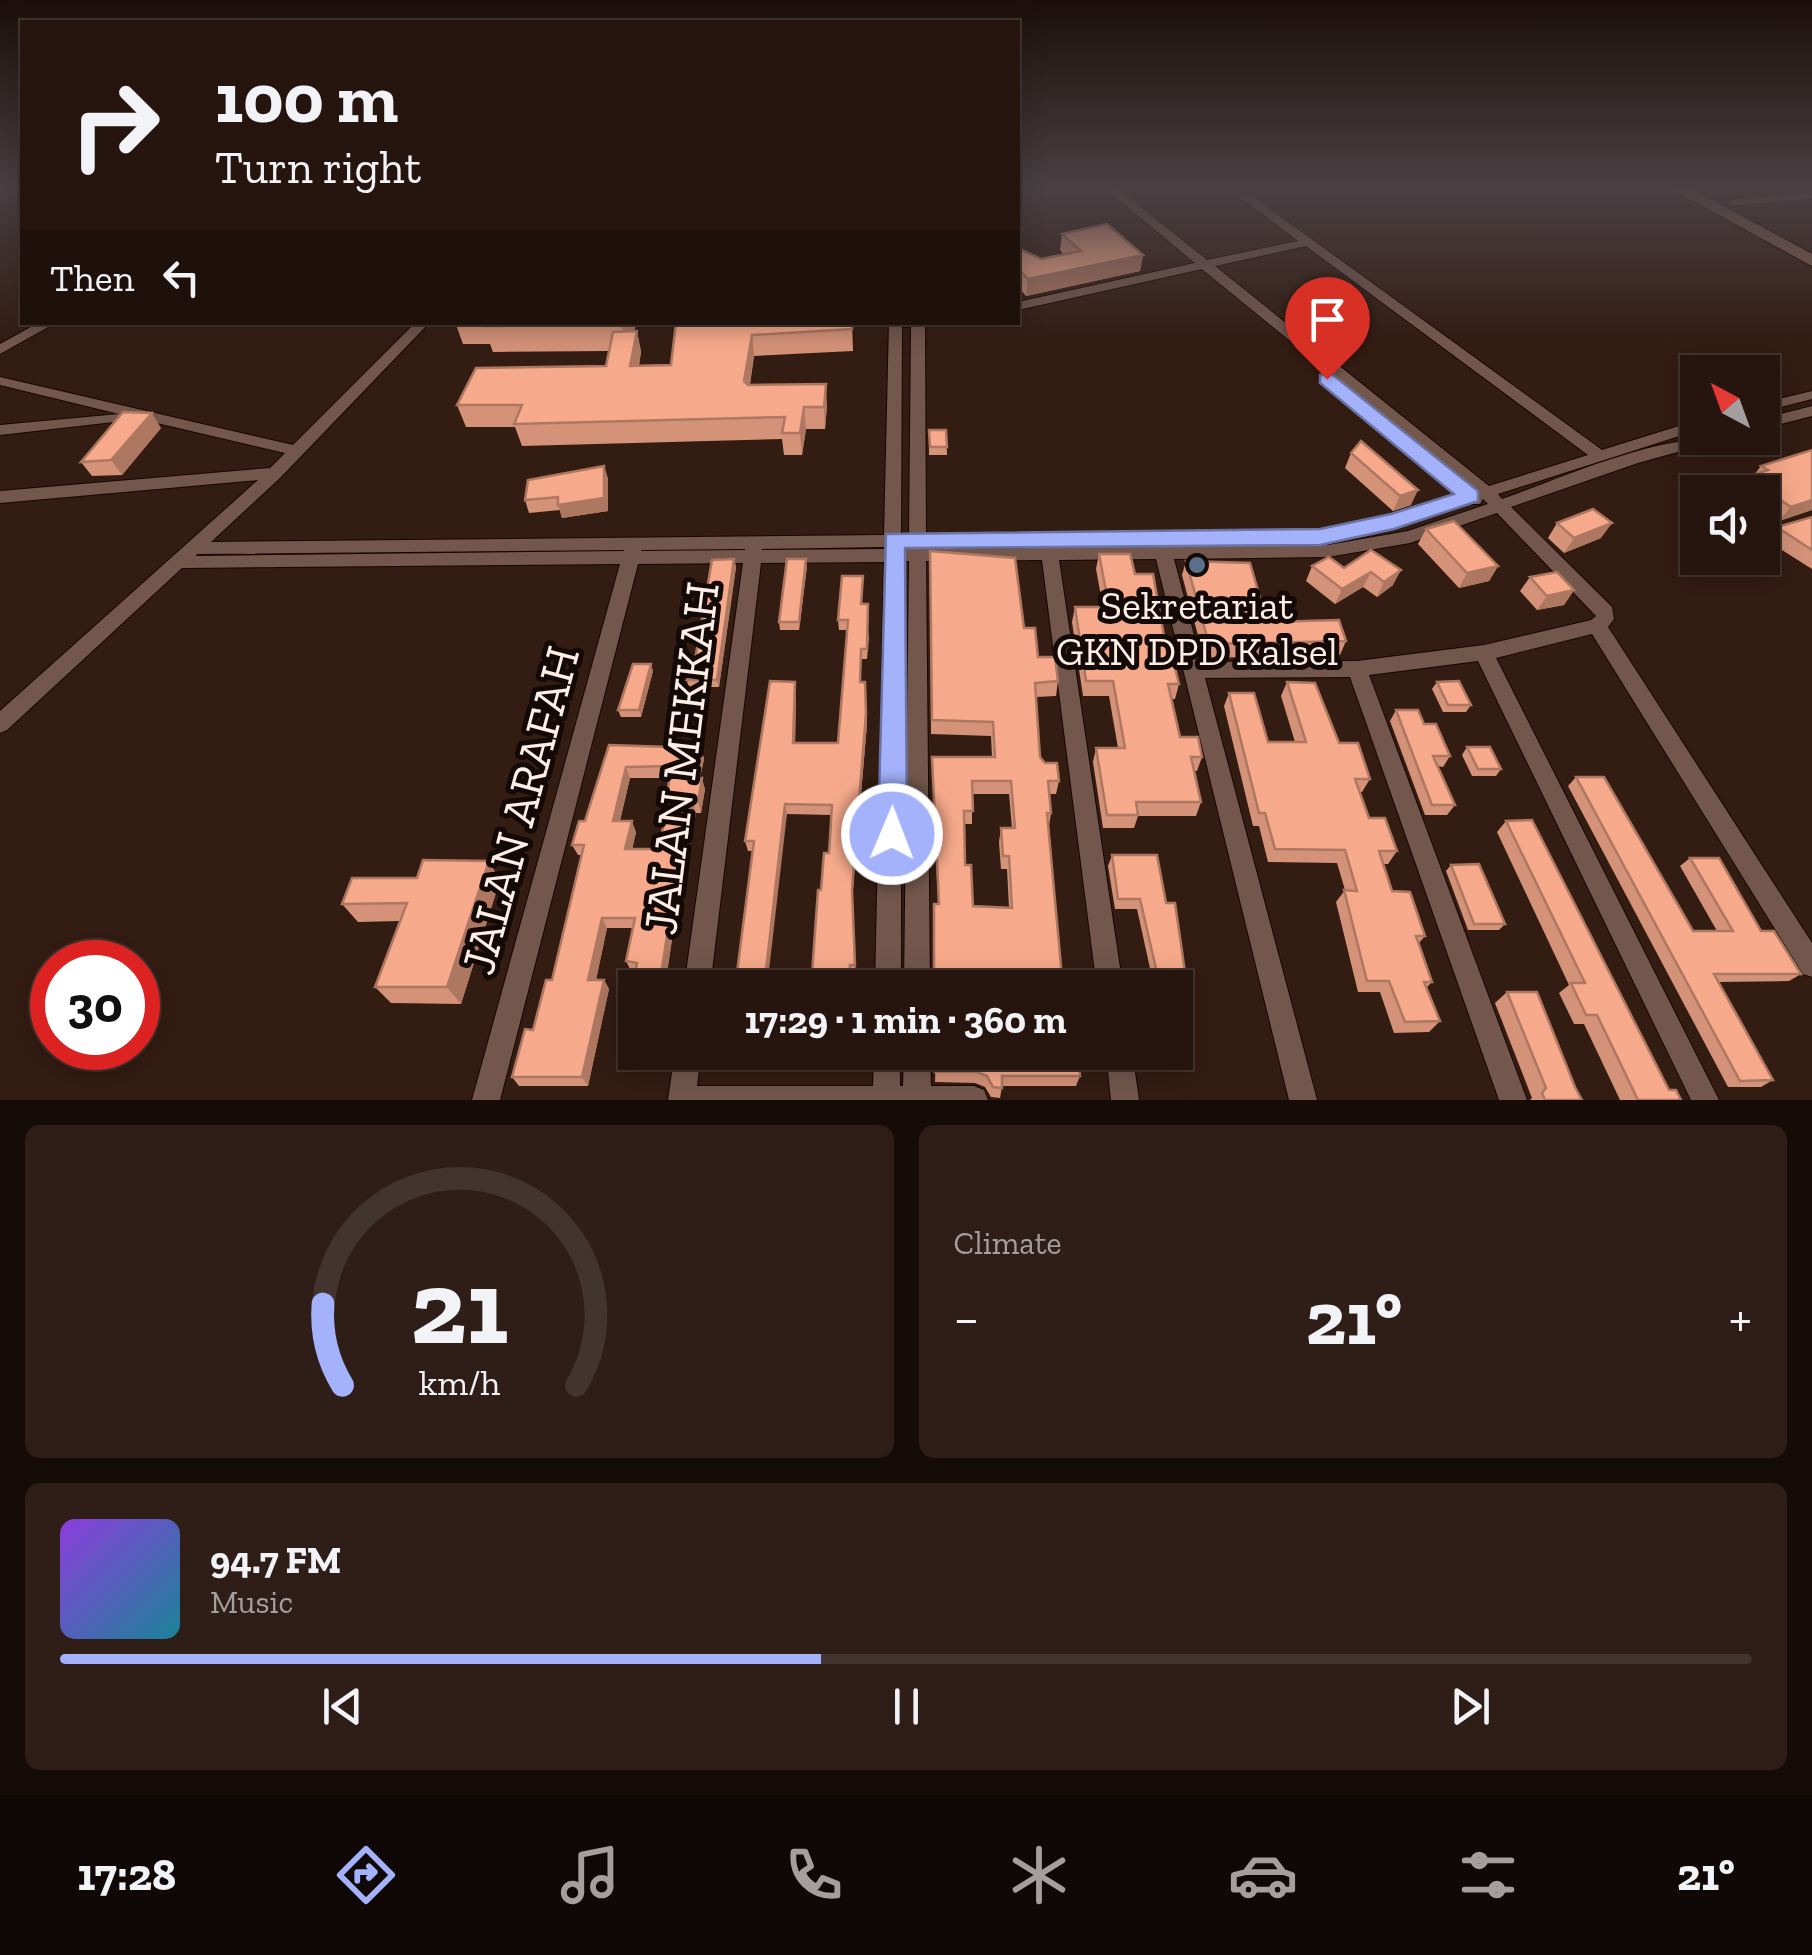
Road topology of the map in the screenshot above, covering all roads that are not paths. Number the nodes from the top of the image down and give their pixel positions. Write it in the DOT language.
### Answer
graph roads {
  1 [pos="1164,239"];
  2 [pos="1168,239"];
  3 [pos="1304,239"];
  4 [pos="1772,239"];
  5 [pos="1308,242"];
  6 [pos="1812,261"];
  7 [pos="1199,267"];
  8 [pos="1020,306"];
  9 [pos="46,325"];
  10 [pos="421,325"];
  11 [pos="895,325"];
  12 [pos="924,325"];
  13 [pos="0,350"];
  14 [pos="0,381"];
  15 [pos="1812,395"];
  16 [pos="1780,403"];
  17 [pos="1812,411"];
  18 [pos="918,412"];
  19 [pos="892,414"];
  20 [pos="148,416"];
  21 [pos="1780,419"];
  22 [pos="0,430"];
  23 [pos="1680,431"];
  24 [pos="1680,446"];
  25 [pos="297,452"];
  26 [pos="1597,454"];
  27 [pos="276,473"];
  28 [pos="0,497"];
  29 [pos="1485,501"];
  30 [pos="1049,546"];
  31 [pos="1162,546"];
  32 [pos="196,548"];
  33 [pos="754,548"];
  34 [pos="893,548"];
  35 [pos="916,548"];
  36 [pos="634,549"];
  37 [pos="180,562"];
  38 [pos="1597,626"];
  39 [pos="1484,653"];
  40 [pos="1357,669"];
  41 [pos="1194,670"];
  42 [pos="0,724"];
  43 [pos="1812,965"];
  44 [pos="698,970"];
  45 [pos="888,970"];
  46 [pos="917,970"];
  47 [pos="1108,970"];
  48 [pos="686,1070"];
  49 [pos="887,1070"];
  50 [pos="917,1070"];
  51 [pos="1121,1070"];
  52 [pos="886,1098"];
  53 [pos="917,1098"];
  54 [pos="486,1100"];
  55 [pos="682,1100"];
  56 [pos="696,1100"];
  57 [pos="974,1100"];
  58 [pos="1125,1100"];
  59 [pos="1304,1100"];
  60 [pos="1512,1100"];
  61 [pos="1704,1100"];
  1 -- 7 [label="street"];
  2 -- 7 [label="street"];
  3 -- 5 [label="street"];
  4 -- 6 [label="street"];
  5 -- 7 [label="street"];
  5 -- 26 [label="street"];
  7 -- 8 [label="street"];
  7 -- 29 [label="street"];
  9 -- 13 [label="street"];
  10 -- 25 [label="street"];
  11 -- 19 [label="street"];
  12 -- 18 [label="street"];
  14 -- 20 [label="street"];
  15 -- 16 [label="street"];
  17 -- 21 [label="street"];
  18 -- 19 [label="street"];
  18 -- 35 [label="street"];
  19 -- 34 [label="street"];
  20 -- 22 [label="street"];
  20 -- 25 [label="street"];
  23 -- 26 [label="street"];
  24 -- 29 [label="street"];
  25 -- 27 [label="street"];
  26 -- 29 [label="street"];
  27 -- 28 [label="street"];
  27 -- 32 [label="street"];
  29 -- 31 [label="street"];
  29 -- 38 [label="street"];
  30 -- 31 [label="street"];
  30 -- 35 [label="street"];
  30 -- 47 [label="street"];
  31 -- 41 [label="street"];
  32 -- 36 [label="street"];
  32 -- 37 [label="street"];
  33 -- 34 [label="street"];
  33 -- 36 [label="street"];
  33 -- 44 [label="street, JALAN MEKKAH"];
  34 -- 35 [label="street"];
  34 -- 45 [label="street"];
  35 -- 46 [label="street"];
  36 -- 37 [label="street"];
  36 -- 54 [label="street, JALAN ARAFAH"];
  37 -- 42 [label="street"];
  38 -- 39 [label="street"];
  38 -- 43 [label="street"];
  39 -- 40 [label="street"];
  39 -- 61 [label="street"];
  40 -- 41 [label="street"];
  40 -- 60 [label="street"];
  41 -- 59 [label="street"];
  48 -- 55 [label="street"];
  49 -- 52 [label="street"];
  50 -- 53 [label="street"];
  51 -- 58 [label="street"];
  52 -- 53 [label="street"];
  52 -- 56 [label="street"];
  53 -- 57 [label="street"];
}
